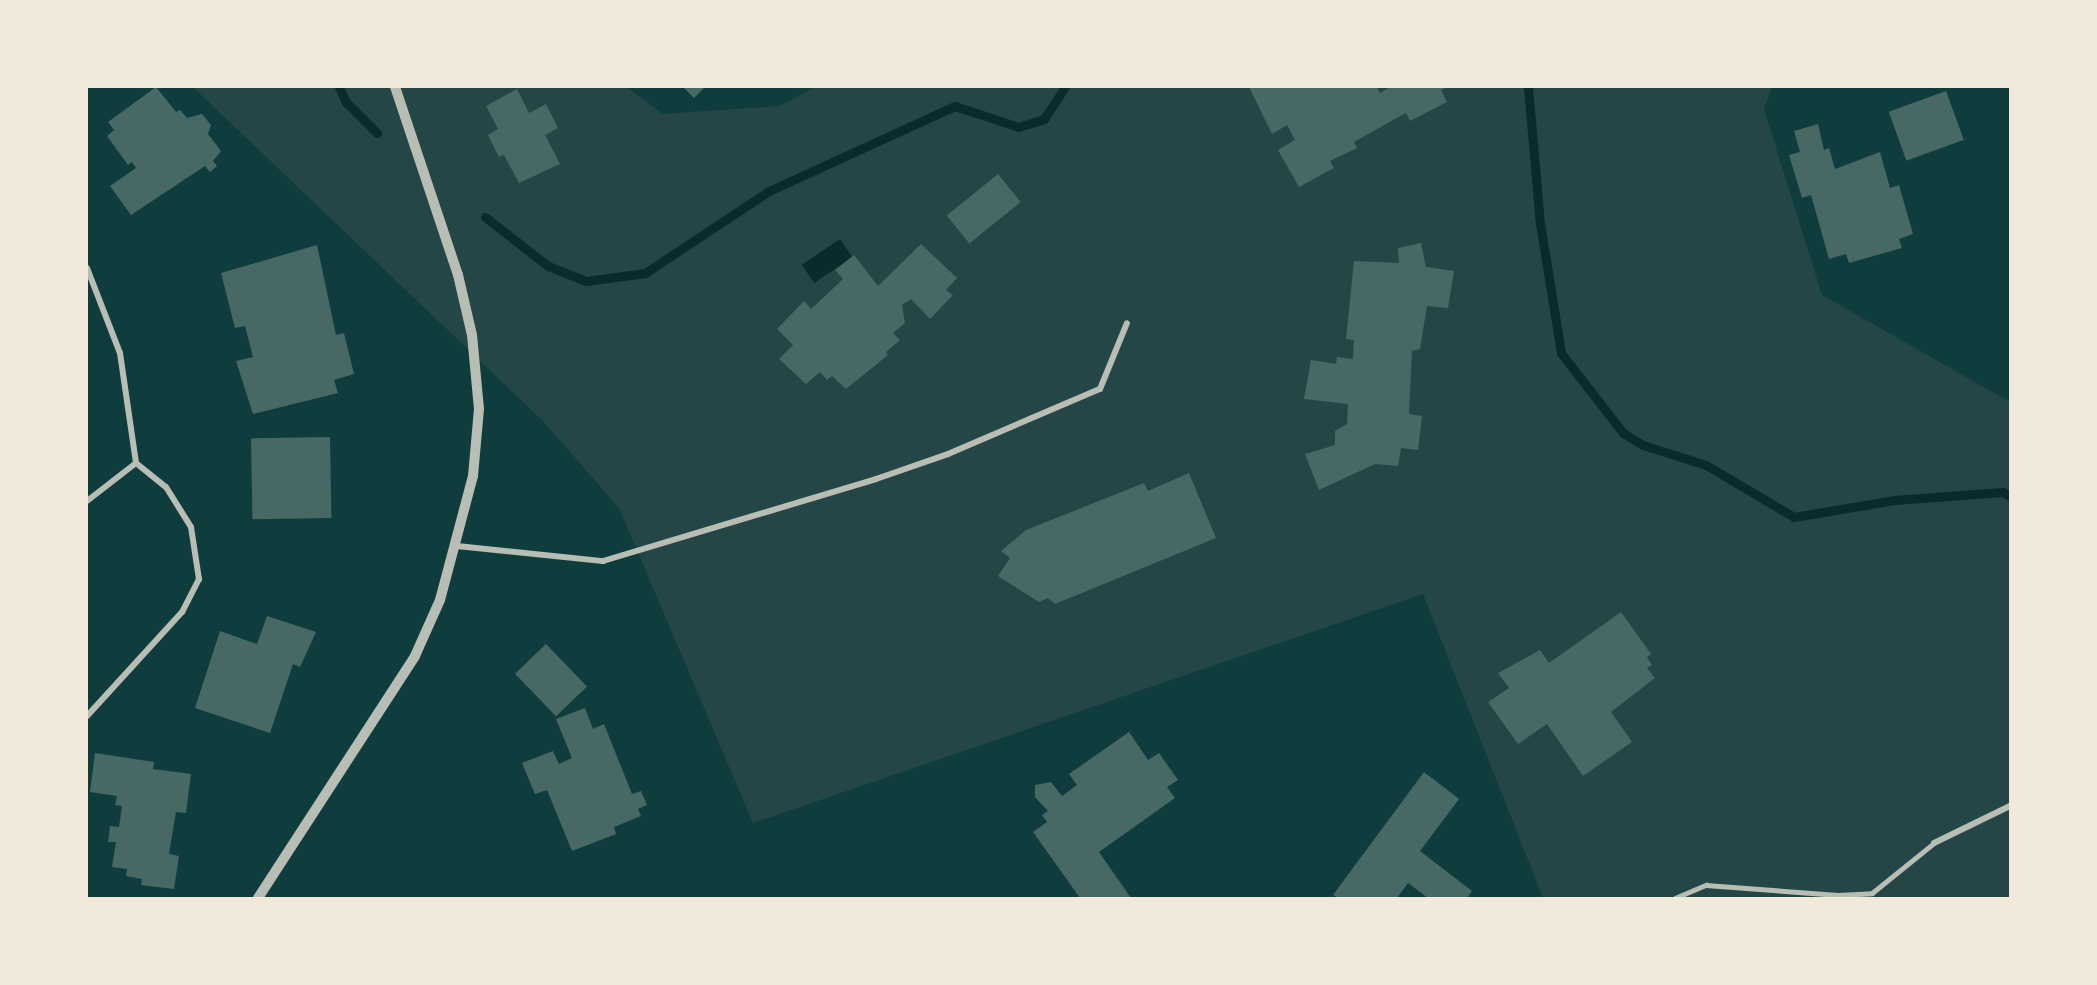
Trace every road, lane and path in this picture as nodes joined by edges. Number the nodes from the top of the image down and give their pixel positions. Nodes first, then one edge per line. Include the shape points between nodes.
1 (395, 87) edge
2 (87, 268) edge
3 (1126, 323) dead end
4 (136, 463) junction
5 (87, 501) edge
6 (457, 546) junction
7 (87, 716) edge
8 (2010, 806) edge
9 (1934, 843) joint
10 (258, 898) edge
11 (1674, 898) edge

1 - 6 street via 458,275 472,335 479,409 473,476
2 - 4 street via 120,353
3 - 6 street via 1100,390 948,454 876,479 603,561
4 - 5 street
4 - 7 street via 166,487 190,526 199,579 182,612
6 - 10 street via 440,600 415,656
8 - 9 street
9 - 11 lane via 1872,893 1838,895 1706,885

